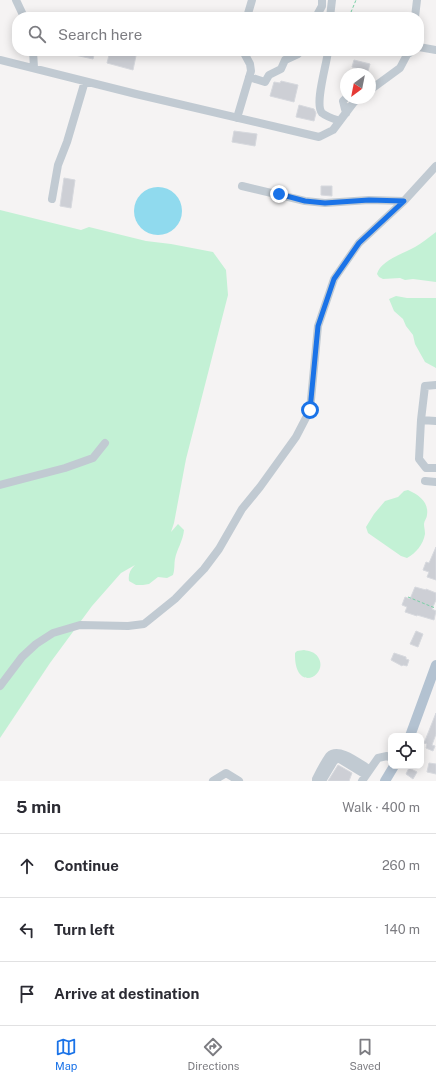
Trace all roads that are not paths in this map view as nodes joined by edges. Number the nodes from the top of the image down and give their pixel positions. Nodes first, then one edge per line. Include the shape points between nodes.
1 (16, 0) edge
2 (252, 0) edge
3 (322, 0) edge
4 (332, 0) edge
5 (416, 0) edge
6 (22, 12) edge
7 (248, 12) edge
8 (319, 12) edge
9 (331, 12) edge
10 (415, 12) edge
11 (424, 49) edge
12 (436, 50) edge
13 (34, 56) edge
14 (246, 56) edge
15 (294, 56) edge
16 (328, 56) edge
17 (407, 56) edge
18 (0, 60) edge
19 (34, 68) junction
20 (400, 68) junction
21 (381, 76) dead end
22 (249, 77) junction
23 (84, 81) junction
24 (376, 86) edge
25 (344, 104) edge
26 (353, 104) edge
27 (346, 113) junction
28 (237, 118) junction
29 (340, 121) junction
30 (436, 166) edge
31 (242, 186) dead end
32 (52, 199) dead end
33 (404, 201) junction
34 (436, 385) edge
35 (421, 420) junction
36 (436, 421) edge
37 (104, 444) dead end
38 (436, 468) edge
39 (425, 481) dead end
40 (436, 482) edge
41 (0, 485) edge
42 (436, 665) edge
43 (0, 686) edge
44 (411, 733) edge
45 (388, 756) edge
46 (392, 769) edge
47 (366, 775) edge
48 (213, 781) edge
49 (239, 781) edge
50 (317, 781) edge
51 (323, 781) edge
52 (386, 781) edge

1 - 6 lane
2 - 7 lane
3 - 8 lane
4 - 9 lane
5 - 10 lane
11 - 12 lane
13 - 19 lane
14 - 22 lane via 250,64
15 - 22 lane via 285,60 281,70 269,75 265,82
16 - 29 lane via 319,107 322,113
17 - 20 lane
18 - 19 lane
19 - 23 lane
20 - 21 lane via 388,70
20 - 24 lane
22 - 28 lane
23 - 28 lane
23 - 32 lane via 58,165
25 - 27 lane
26 - 27 lane
27 - 29 lane
28 - 29 lane via 319,137 332,130
30 - 33 lane
31 - 33 lane via 305,201 325,203
33 - 43 lane via 359,243 334,279 318,326 310,410 296,437 242,509 204,570 175,599 144,624 80,625 53,634 36,644 22,657
34 - 35 lane via 425,386
35 - 36 lane
35 - 38 lane via 419,460 426,468
37 - 41 lane via 93,458
39 - 40 lane
42 - 44 main road
45 - 47 lane via 378,758
46 - 52 main road
47 - 50 lane via 344,754 338,753 333,754 325,763 316,778
47 - 51 lane via 338,758
48 - 49 lane via 226,773

